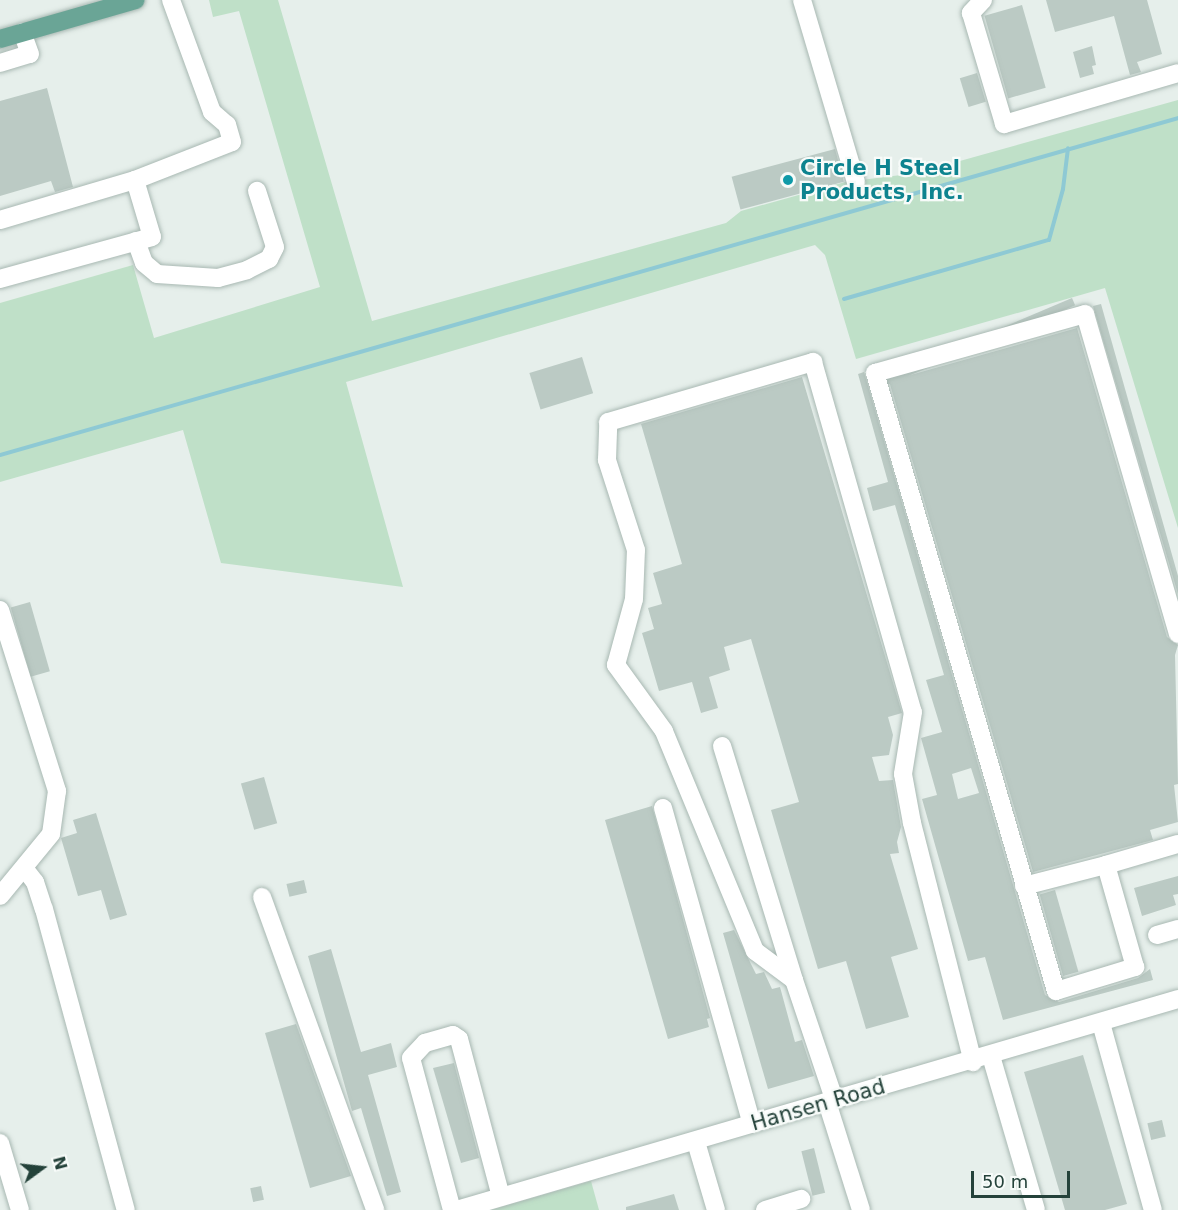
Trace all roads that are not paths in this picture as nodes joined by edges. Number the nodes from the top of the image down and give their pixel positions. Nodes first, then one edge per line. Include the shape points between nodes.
1 (136, 0) edge
2 (171, 0) edge
3 (802, 0) edge
4 (982, 0) edge
5 (22, 32) junction
6 (0, 39) edge
7 (0, 63) edge
8 (1178, 73) edge
9 (135, 180) junction
10 (856, 182) dead end
11 (257, 192) dead end
12 (0, 220) edge
13 (136, 241) junction
14 (0, 279) edge
15 (0, 610) edge
16 (1178, 634) edge
17 (722, 746) dead end
18 (663, 808) dead end
19 (1178, 844) edge
20 (1106, 865) junction
21 (24, 868) junction
22 (1024, 886) junction
23 (0, 896) edge
24 (262, 897) dead end
25 (1178, 929) edge
26 (1157, 935) dead end
27 (794, 980) junction
28 (1178, 999) edge
29 (1101, 1023) junction
30 (992, 1056) junction
31 (973, 1062) junction
32 (830, 1100) junction
33 (752, 1124) junction
34 (696, 1142) junction
35 (0, 1143) edge
36 (501, 1197) junction
37 (801, 1199) dead end
38 (20, 1210) edge
39 (126, 1210) edge
40 (375, 1210) edge
41 (454, 1210) edge
42 (716, 1210) edge
43 (765, 1210) edge
44 (861, 1210) edge
45 (1036, 1210) edge
46 (1153, 1210) edge

1 - 5 main road
2 - 9 street via 212,112 227,125 232,142
3 - 10 street
4 - 8 street via 971,14 1004,124
5 - 6 main road
5 - 7 street via 30,54
9 - 12 street
9 - 13 street via 152,237
11 - 13 street via 275,247 269,259 247,270 218,278 157,274 144,263
13 - 14 street
15 - 21 street via 57,791 51,834
16 - 22 street via 1085,314 875,373
17 - 27 street
18 - 33 street
19 - 20 street
20 - 22 street
20 - 22 street via 1135,967 1056,991
21 - 23 street
21 - 39 street via 35,882 44,909
24 - 40 street
25 - 26 street
27 - 31 street via 755,951 664,731 616,665 634,599 636,550 607,460 608,422 813,363 913,712 903,774
27 - 32 street
28 - 29 street, Hansen Road
29 - 30 street, Hansen Road
29 - 46 street
30 - 31 street, Hansen Road
30 - 45 street
31 - 32 street, Hansen Road
32 - 33 street, Hansen Road
32 - 44 street
33 - 34 street, Hansen Road
34 - 36 street, Hansen Road
34 - 42 street
35 - 38 street
36 - 41 street, Hansen Road
36 - 41 street via 459,1039 453,1035 425,1043 411,1058
37 - 43 street

